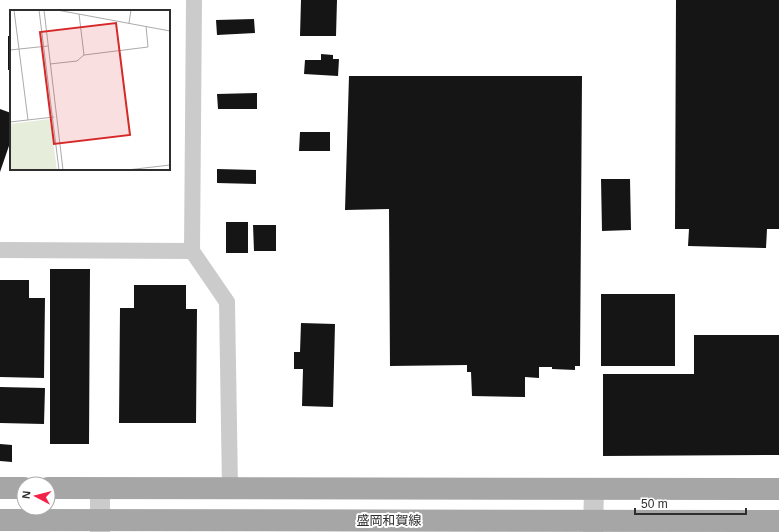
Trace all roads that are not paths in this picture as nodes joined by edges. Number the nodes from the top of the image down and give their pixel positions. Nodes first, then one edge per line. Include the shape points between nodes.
1 (194, 0) edge
2 (0, 250) edge
3 (192, 251) junction
4 (0, 488) edge
5 (16, 488) edge
6 (56, 488) edge
7 (100, 488) junction
8 (230, 488) junction
9 (779, 489) edge
10 (594, 490) junction
11 (0, 520) edge
12 (779, 520) edge
13 (100, 526) edge
14 (593, 526) edge

1 - 3 street
2 - 3 street
3 - 8 street via 227,302
4 - 5 main road
6 - 7 main road
7 - 8 main road
7 - 13 street
8 - 10 main road
9 - 10 main road
10 - 14 street
11 - 13 main road, 盛岡和賀線
12 - 14 main road, 盛岡和賀線
13 - 14 main road, 盛岡和賀線

